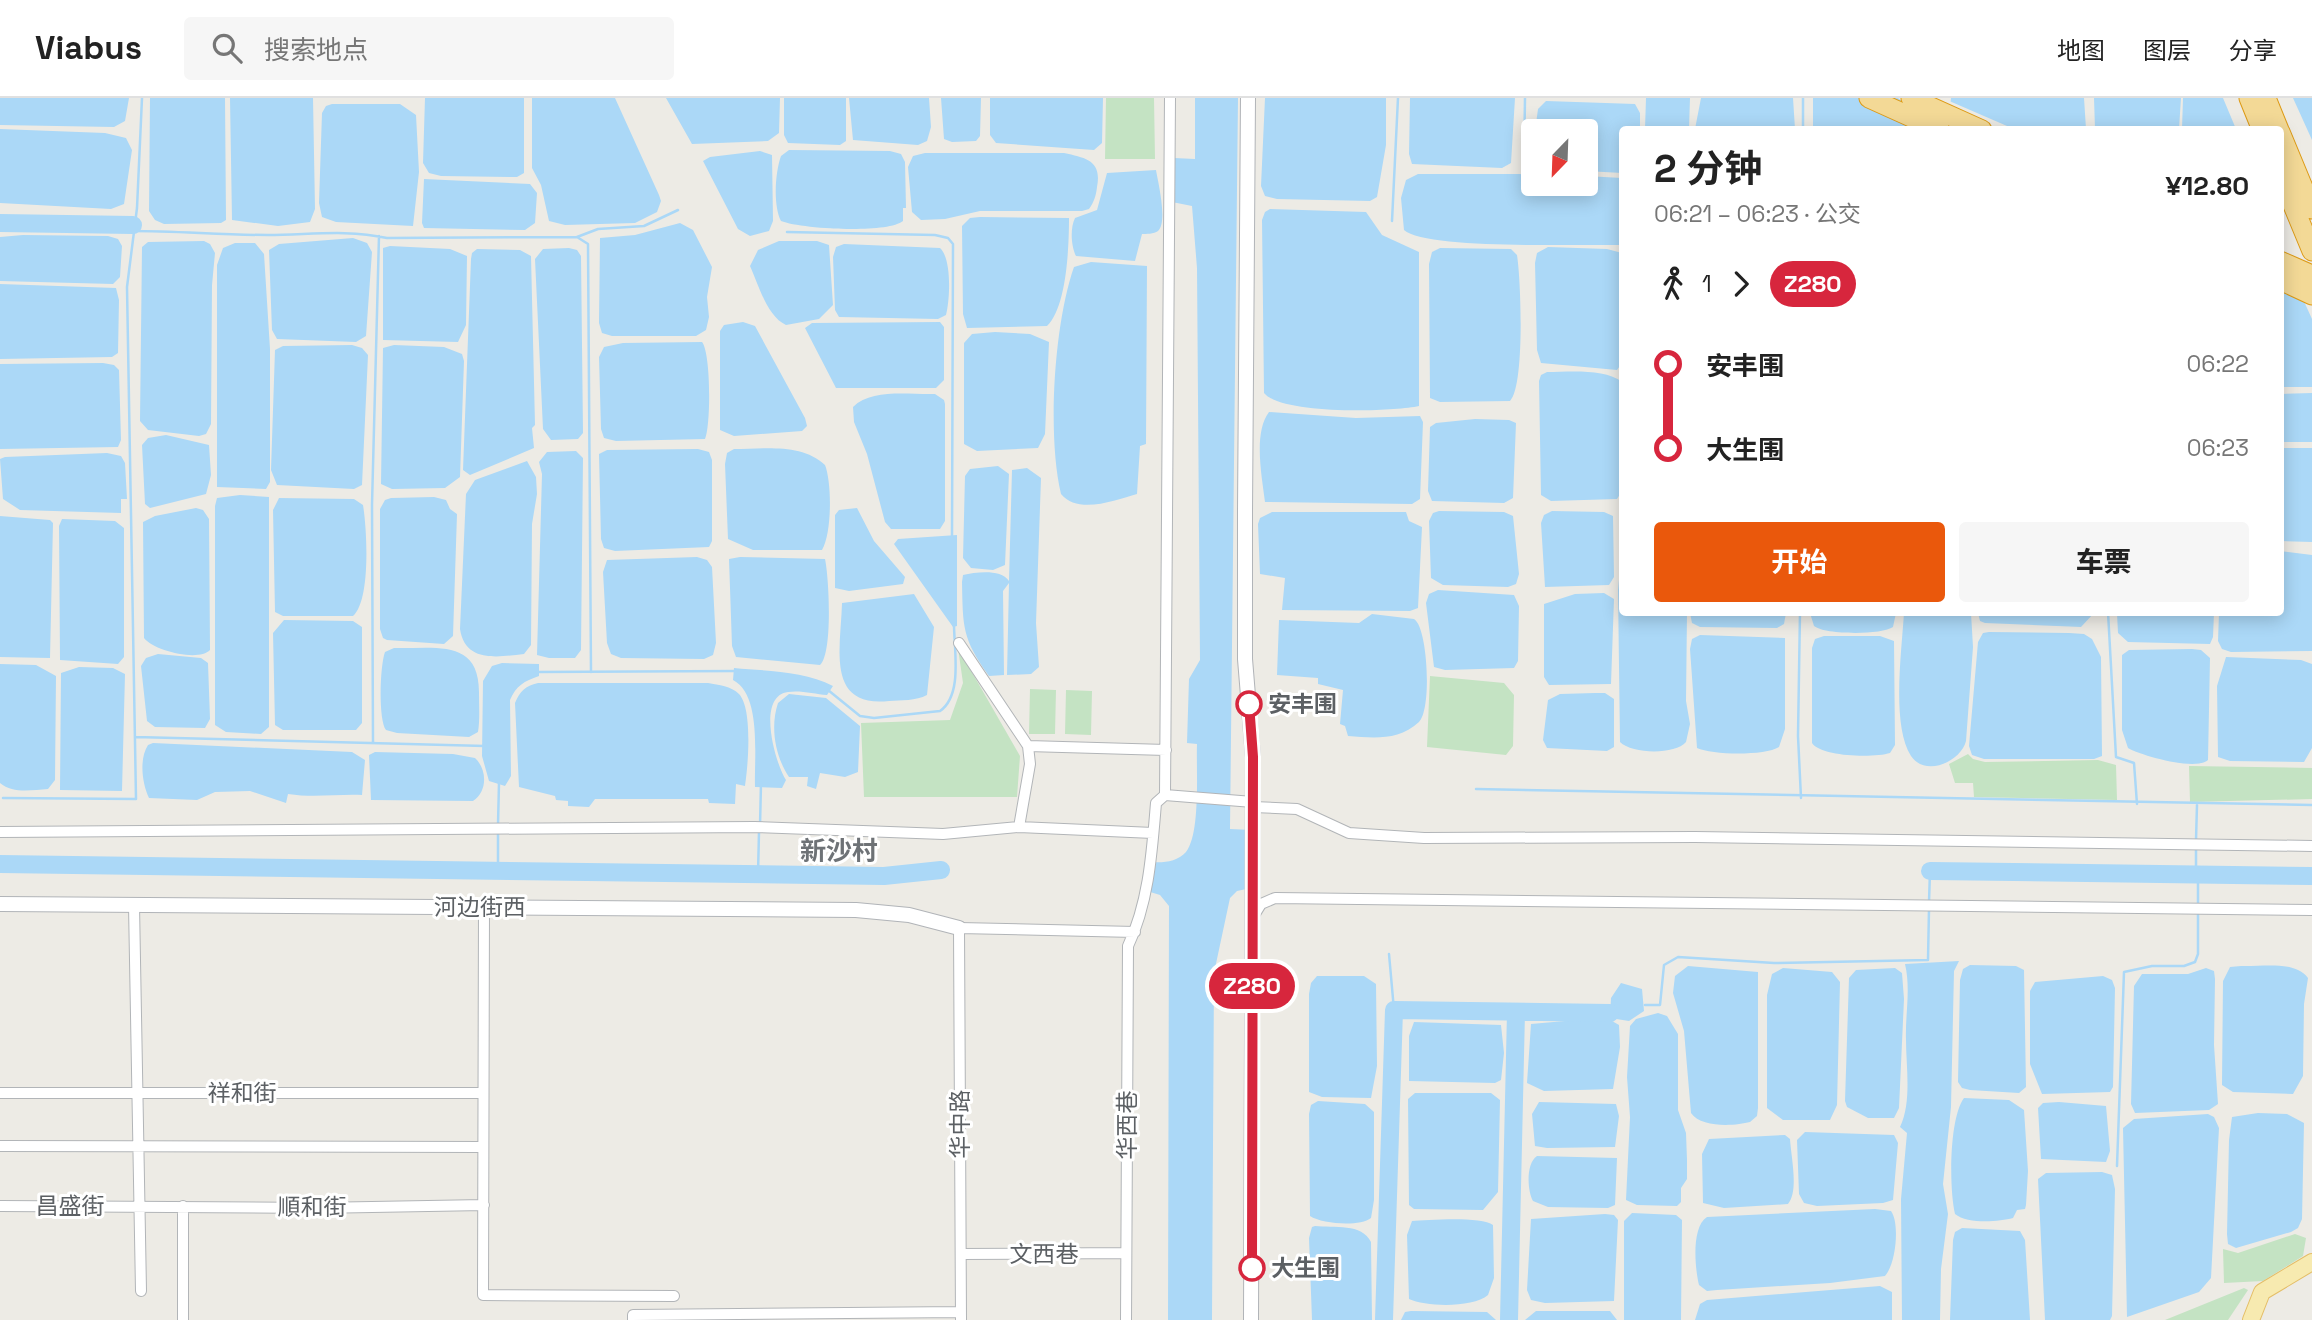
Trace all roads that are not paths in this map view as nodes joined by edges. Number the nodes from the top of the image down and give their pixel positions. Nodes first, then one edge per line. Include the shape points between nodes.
1 (1170, 98) edge
2 (1248, 98) edge
3 (1869, 98) edge
4 (1911, 98) edge
5 (2249, 98) edge
6 (2266, 98) edge
7 (1931, 126) edge
8 (1973, 126) edge
9 (2260, 126) edge
10 (2278, 126) edge
11 (2284, 141) edge
12 (2284, 184) edge
13 (2312, 209) edge
14 (2312, 251) edge
15 (2284, 263) edge
16 (2312, 275) edge
17 (2284, 282) edge
18 (2312, 295) edge
19 (959, 643) dead end
20 (1028, 746) junction
21 (1166, 750) junction
22 (1165, 795) junction
23 (1252, 805) junction
24 (1019, 827) junction
25 (0, 832) edge
26 (1153, 833) junction
27 (2312, 846) edge
28 (0, 904) edge
29 (134, 905) junction
30 (484, 907) junction
31 (2312, 910) edge
32 (1252, 918) junction
33 (959, 928) junction
34 (1135, 932) junction
35 (0, 1093) edge
36 (138, 1093) junction
37 (483, 1093) junction
38 (139, 1144) junction
39 (0, 1146) edge
40 (483, 1147) junction
41 (484, 1205) junction
42 (0, 1206) edge
43 (140, 1206) junction
44 (183, 1206) junction
45 (1126, 1253) junction
46 (961, 1254) junction
47 (2312, 1262) edge
48 (141, 1291) dead end
49 (674, 1296) dead end
50 (815, 1301) dead end
51 (961, 1316) edge
52 (633, 1317) edge
53 (183, 1320) edge
54 (815, 1320) edge
55 (1126, 1320) edge
56 (1251, 1320) edge
57 (2250, 1320) edge

1 - 21 street, 华西巷
2 - 23 street via 1245,646
3 - 7 highway
4 - 8 highway
5 - 9 highway
6 - 10 highway
11 - 13 highway
12 - 14 highway
15 - 16 highway
17 - 18 highway
19 - 20 street
20 - 21 street
20 - 24 street via 1030,764
21 - 22 street, 华西巷
22 - 23 street
22 - 26 street, 华西巷 via 1156,803
23 - 27 street via 1297,809 1349,833 1424,838
23 - 32 street
24 - 25 street via 943,834 760,827
24 - 26 street
26 - 34 street, 华西巷
28 - 29 street, 河边街西
29 - 30 street, 河边街西
29 - 36 street
30 - 33 street, 河边街西 via 856,910 909,915
30 - 37 street
31 - 32 street via 1275,898 1261,904
32 - 56 street
33 - 34 street
33 - 46 street, 华中路
34 - 45 street, 华西巷 via 1128,946
35 - 36 street, 祥和街
36 - 37 street, 祥和街
36 - 38 street
37 - 40 street
38 - 39 street
38 - 40 street
38 - 43 street
40 - 41 street
41 - 44 street, 順和街
41 - 49 street via 483,1295
42 - 43 street, 昌盛街
43 - 44 street, 順和街
43 - 48 street
44 - 53 street
45 - 46 street, 文西巷
45 - 55 street, 华西巷
46 - 51 street, 华中路
47 - 57 main road via 2262,1292
50 - 54 street
51 - 52 street

